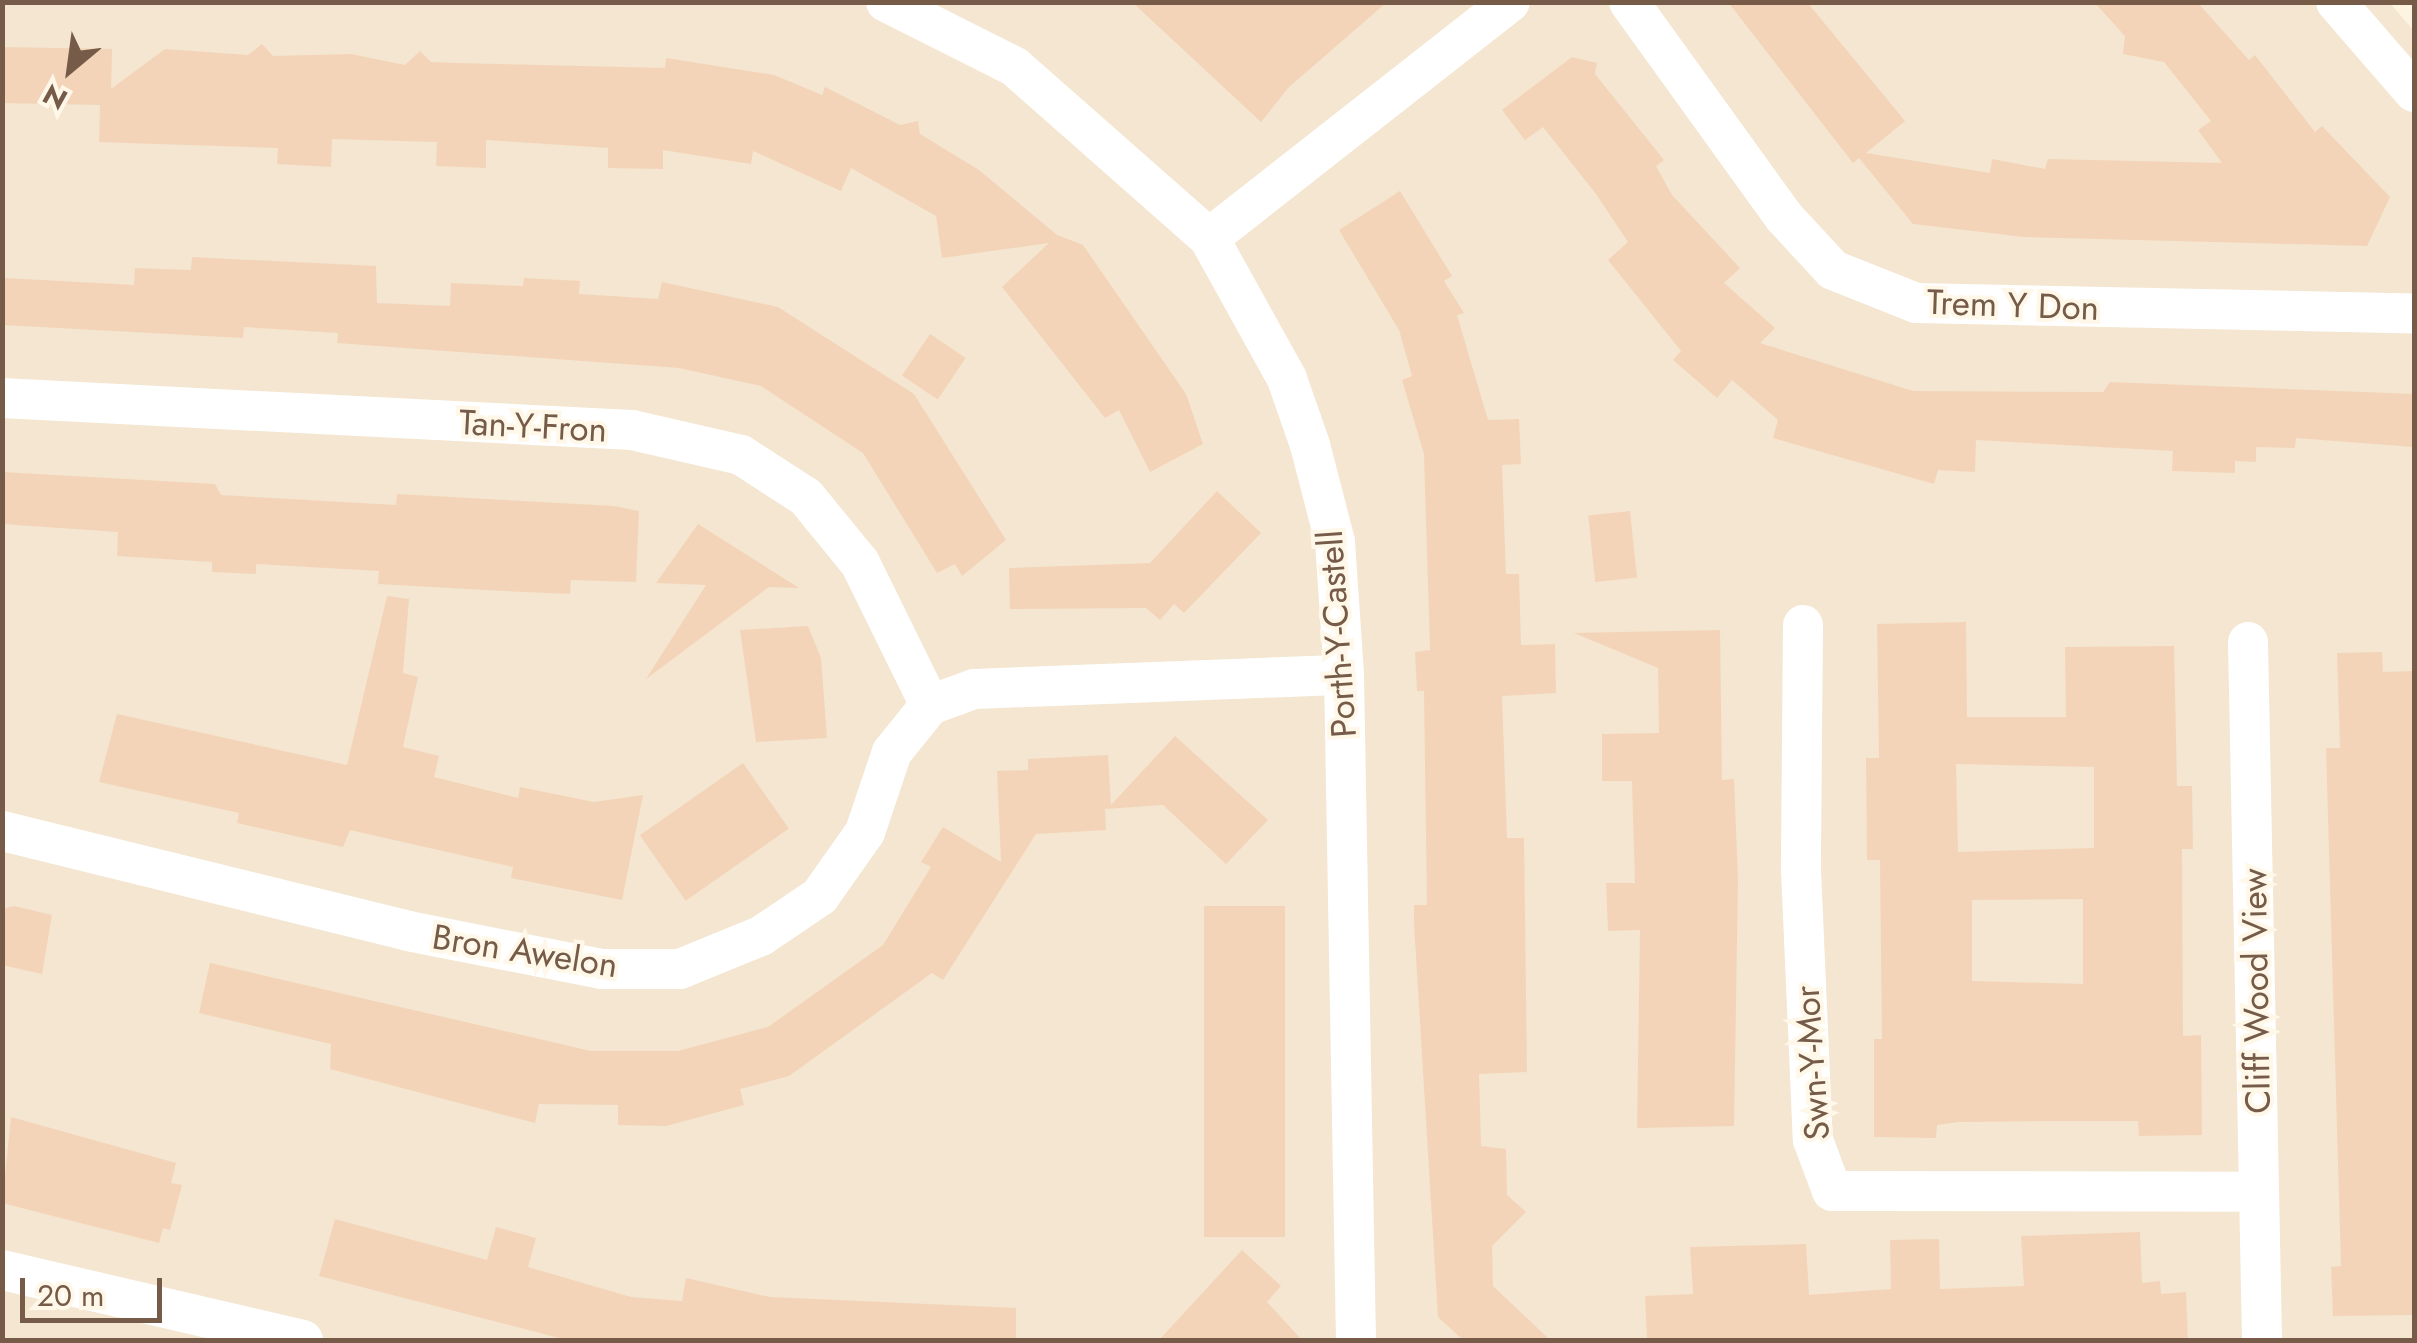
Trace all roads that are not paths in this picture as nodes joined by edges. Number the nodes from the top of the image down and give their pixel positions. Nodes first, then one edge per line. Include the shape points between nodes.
1 (886, 2) edge
2 (1510, 2) edge
3 (1629, 2) edge
4 (2336, 2) edge
5 (2414, 92) edge
6 (1209, 238) junction
7 (2414, 313) edge
8 (2, 398) edge
9 (1804, 625) dead end
10 (2248, 642) dead end
11 (1344, 674) junction
12 (930, 705) junction
13 (2, 832) edge
14 (2259, 1192) junction
15 (2, 1270) edge
16 (304, 1340) edge
17 (1356, 1340) edge
18 (2262, 1340) edge

1 - 6 street, Porth-Y-Castell via 1015,67
2 - 6 street
3 - 7 street, Trem Y Don via 1784,217 1833,270 1916,302
4 - 5 street
6 - 11 street, Porth-Y-Castell via 1287,379 1310,445 1335,542
8 - 12 street, Tan-Y-Fron via 632,430 741,455 806,497 860,563
9 - 14 street, Swn-Y-Mor via 1801,870 1812,1121 1832,1191
10 - 14 street, Cliff Wood View
11 - 12 street via 974,689
11 - 17 street, Porth-Y-Castell
12 - 13 street, Bron Awelon via 892,752 865,832 820,896 761,936 680,969 602,969 427,935
14 - 18 street, Cliff Wood View
15 - 16 street

